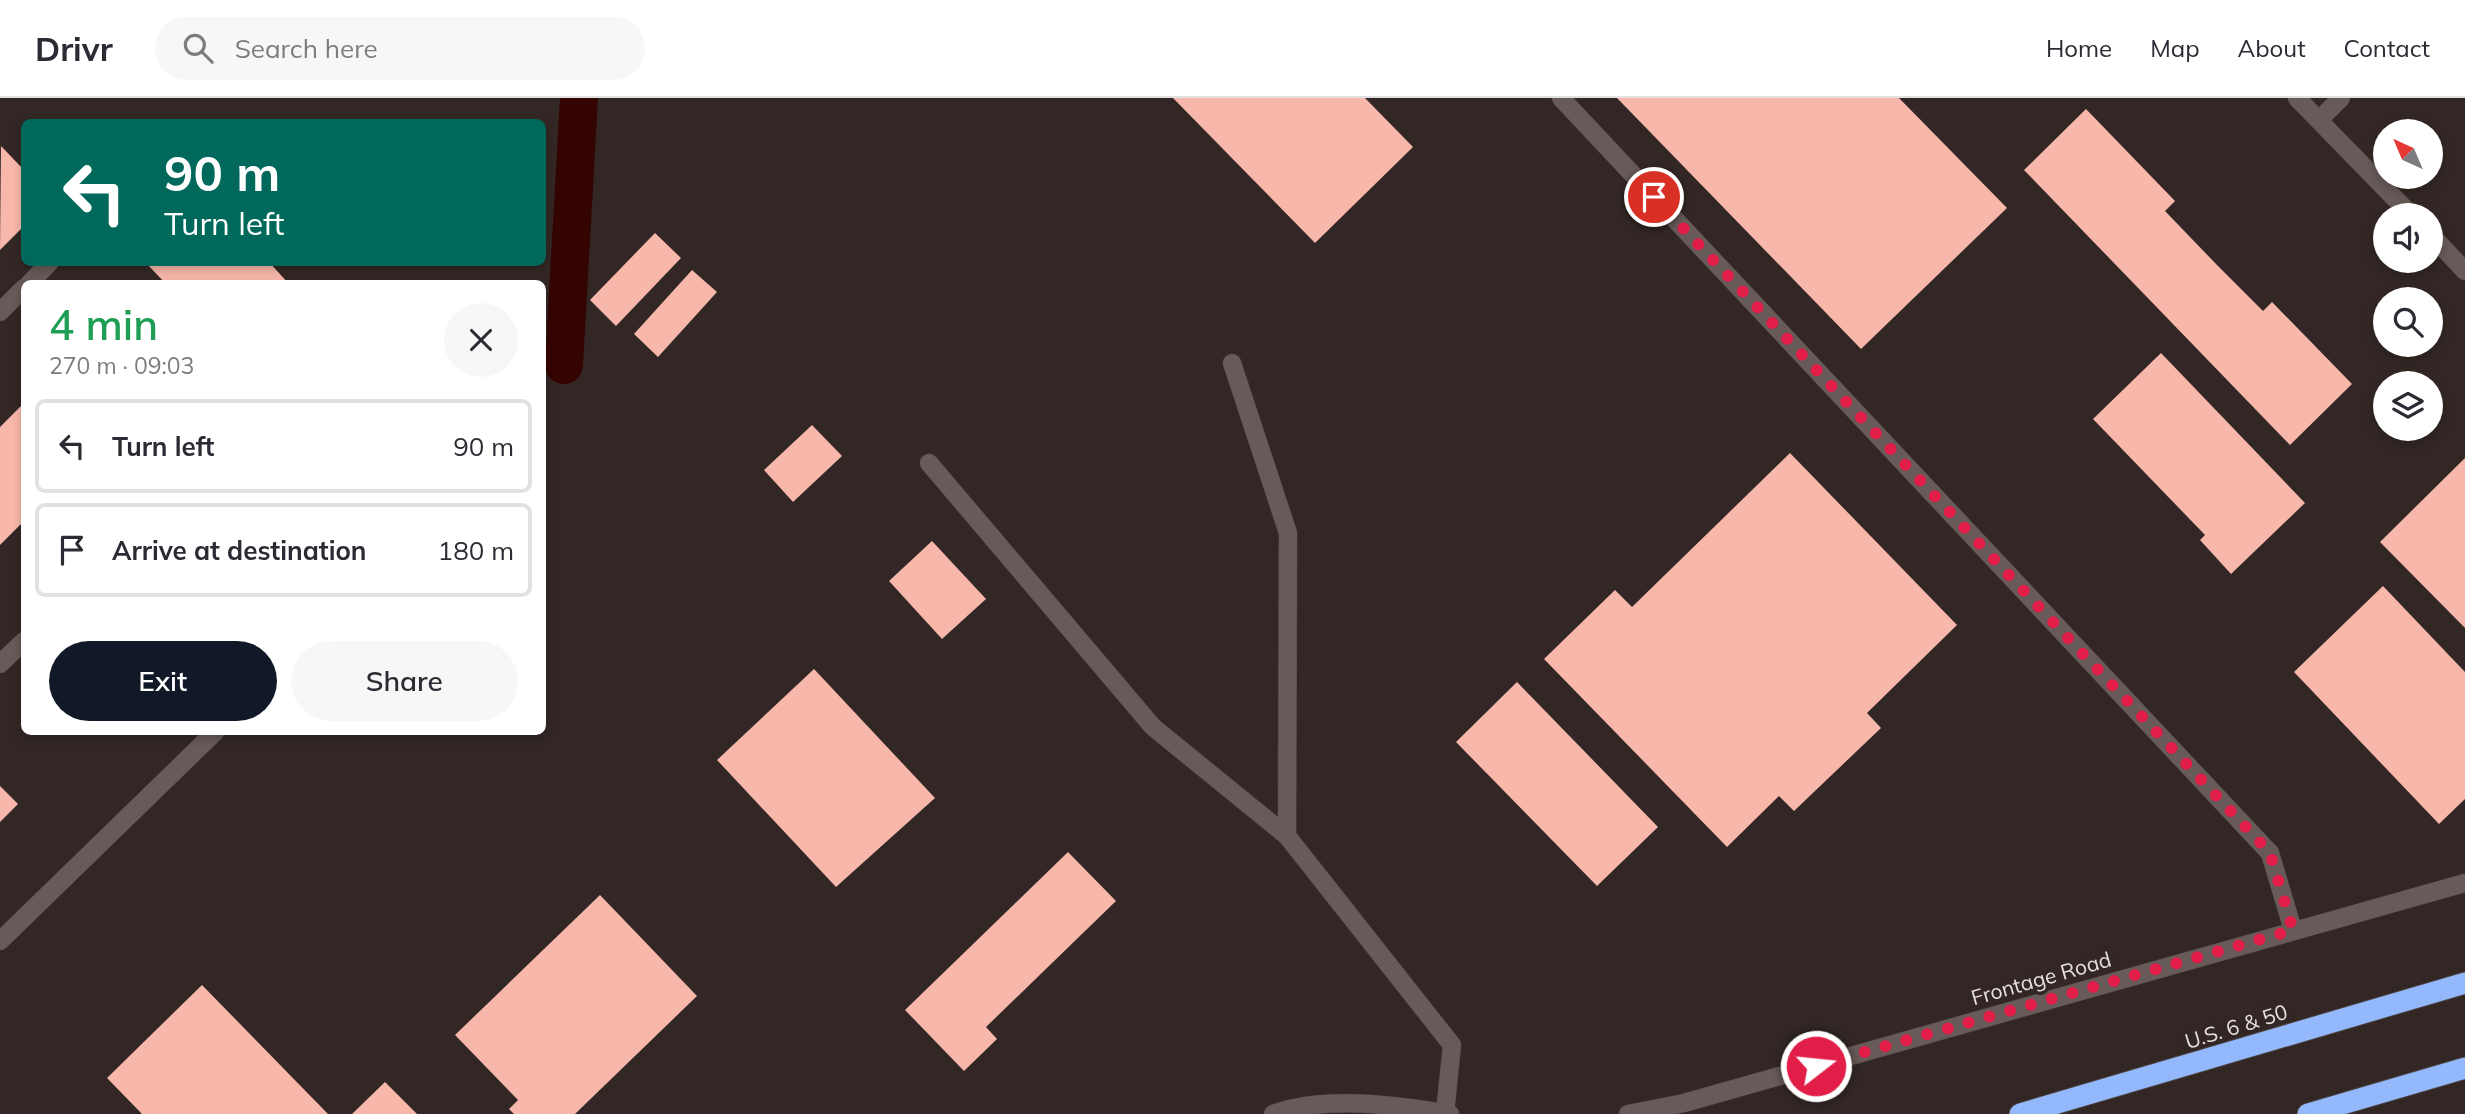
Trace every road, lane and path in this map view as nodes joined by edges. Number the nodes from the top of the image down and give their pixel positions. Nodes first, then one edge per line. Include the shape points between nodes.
1 (1561, 98) edge
2 (2297, 98) edge
3 (2341, 98) edge
4 (2319, 120) junction
5 (2399, 203) edge
6 (2443, 248) edge
7 (46, 266) edge
8 (2465, 271) edge
9 (33, 280) edge
10 (21, 291) edge
11 (0, 312) edge
12 (1232, 363) dead end
13 (929, 463) dead end
14 (21, 644) edge
15 (0, 664) edge
16 (212, 735) edge
17 (1287, 836) junction
18 (2465, 883) edge
19 (2293, 930) junction
20 (0, 941) edge
21 (2465, 983) edge
22 (2465, 1068) edge
23 (2102, 1091) junction
24 (1291, 1111) edge
25 (1273, 1114) edge
26 (1448, 1114) edge
27 (1628, 1114) edge
28 (2020, 1114) edge
29 (2057, 1114) edge
30 (2308, 1114) edge

1 - 19 street via 2270,853
2 - 4 street
3 - 4 street
4 - 5 street
6 - 8 street
7 - 9 street
10 - 11 street
12 - 17 street via 1288,533
13 - 17 street via 1153,726
14 - 15 street
16 - 20 street
17 - 26 street via 1452,1045
18 - 19 street, Frontage Road
19 - 27 street, Frontage Road via 1684,1103
21 - 23 highway, U.S. 6 & 50
22 - 30 highway
23 - 28 highway, U.S. 6 & 50
23 - 29 highway
24 - 25 street
24 - 26 street via 1375,1102

